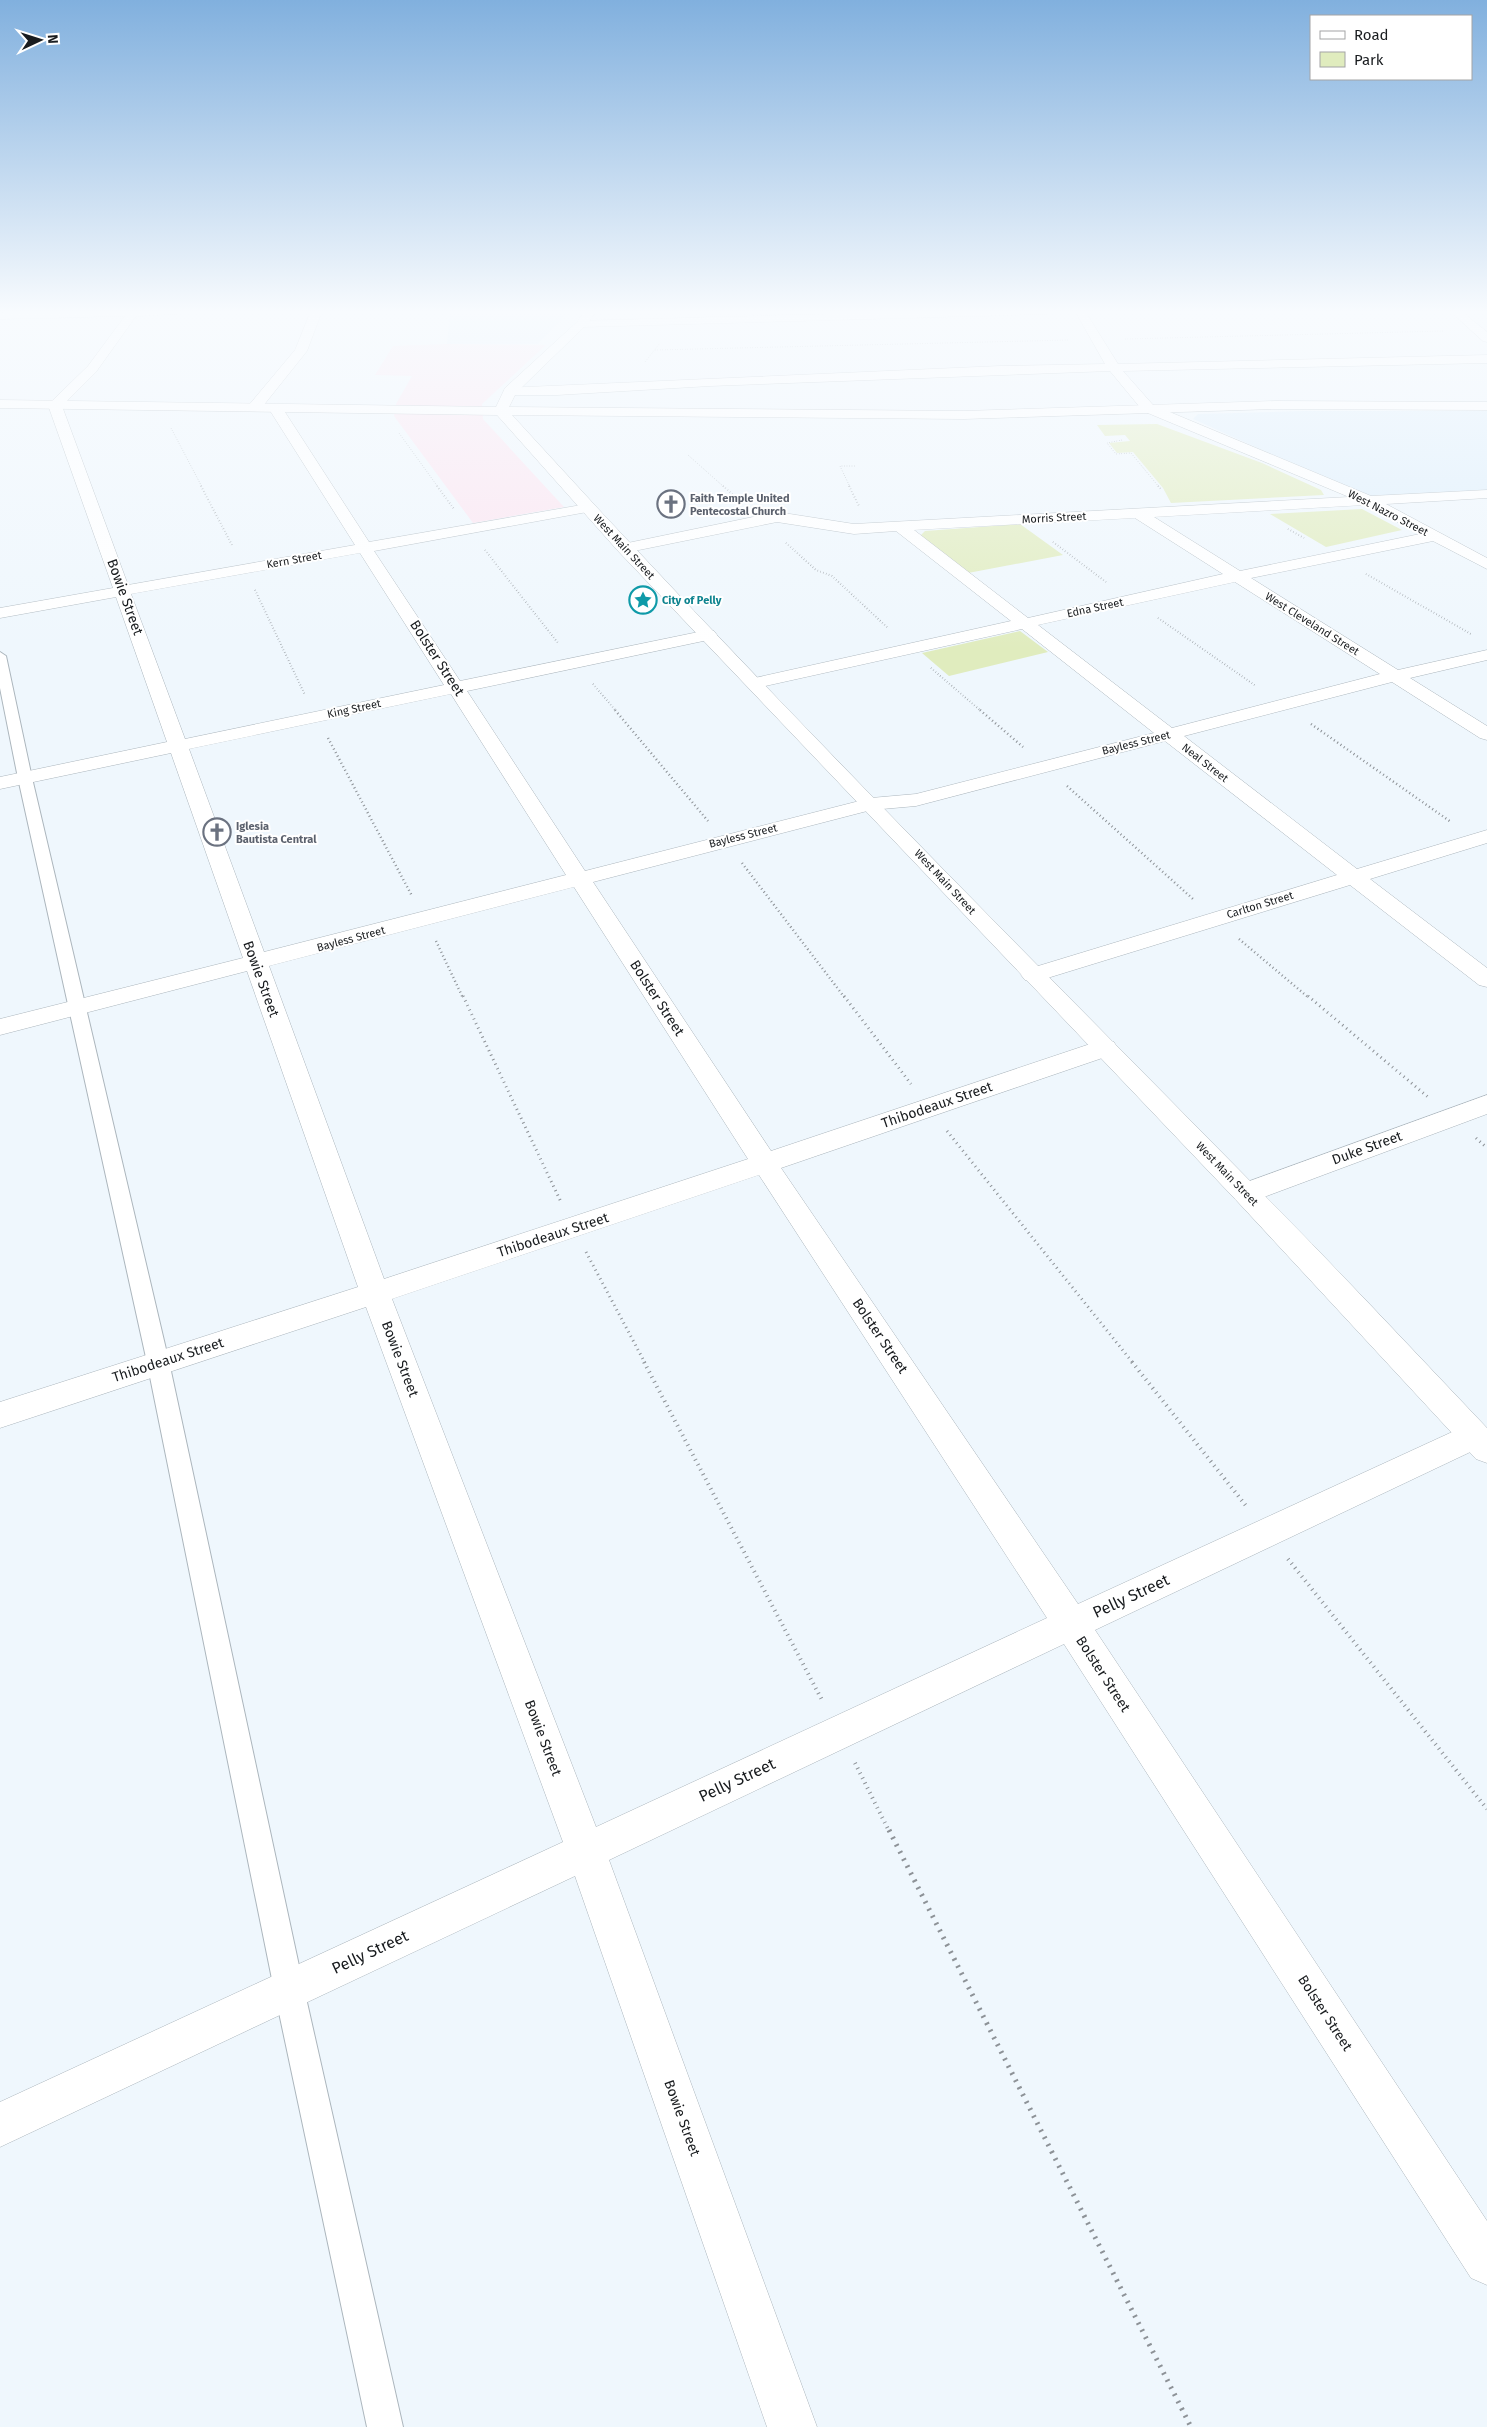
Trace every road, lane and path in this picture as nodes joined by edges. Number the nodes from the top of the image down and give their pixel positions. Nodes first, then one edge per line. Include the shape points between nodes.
1 (62, 424) edge
2 (169, 424) edge
3 (277, 424) edge
4 (513, 424) edge
5 (1187, 424) edge
6 (1122, 440) dead end
7 (688, 455) dead end
8 (856, 466) dead end
9 (1162, 492) dead end
10 (1486, 494) edge
11 (1368, 500) junction
12 (859, 506) dead end
13 (587, 508) junction
14 (1137, 513) junction
15 (761, 520) junction
16 (1022, 520) junction
17 (900, 527) junction
18 (1435, 536) junction
19 (364, 547) junction
20 (624, 548) junction
21 (1487, 564) edge
22 (244, 568) junction
23 (1234, 577) junction
24 (122, 591) junction
25 (1131, 600) junction
26 (0, 612) edge
27 (1023, 624) junction
28 (708, 635) junction
29 (910, 649) junction
30 (1487, 655) edge
31 (0, 656) edge
32 (1395, 676) junction
33 (756, 683) junction
34 (457, 688) junction
35 (1285, 706) junction
36 (316, 717) junction
37 (1487, 734) edge
38 (1169, 735) junction
39 (178, 746) junction
40 (1045, 766) junction
41 (25, 778) junction
42 (0, 783) edge
43 (871, 804) junction
44 (1482, 838) edge
45 (580, 878) junction
46 (1351, 878) junction
47 (425, 919) junction
48 (1215, 919) junction
49 (255, 964) junction
50 (1033, 975) junction
51 (1487, 980) edge
52 (77, 1007) junction
53 (0, 1028) edge
54 (1105, 1048) junction
55 (1487, 1104) edge
56 (1452, 1117) junction
57 (1487, 1148) edge
58 (765, 1164) junction
59 (1246, 1193) junction
60 (574, 1228) junction
61 (375, 1293) junction
62 (158, 1362) junction
63 (0, 1415) edge
64 (1480, 1443) edge
65 (1071, 1624) junction
66 (840, 1732) junction
67 (586, 1851) junction
68 (289, 1989) junction
69 (0, 2125) edge
70 (1487, 2262) edge
71 (385, 2427) edge
72 (792, 2427) edge
73 (1191, 2427) edge

1 - 24 street, Bowie Street
2 - 22 path
3 - 19 street, Bolster Street
4 - 13 street, West Main Street
5 - 11 street, West Nazro Street
6 - 9 path via 1107,443 1116,454 1131,453
7 - 15 path
8 - 12 path via 840,466
10 - 11 street, Morris Street
11 - 14 street, Morris Street
11 - 18 street, West Nazro Street
13 - 19 street, Kern Street
13 - 20 street, West Main Street
14 - 16 street, Morris Street
14 - 23 street, West Cleveland Street
15 - 17 street, Morris Street via 776,517 854,529
15 - 20 street, Morris Street
15 - 29 path via 816,570 832,576
16 - 17 street, Morris Street
16 - 25 path
17 - 27 street, Neal Street
18 - 21 street, West Nazro Street
18 - 23 street, Edna Street
19 - 22 street, Kern Street
19 - 34 street, Bolster Street
20 - 28 street, West Main Street
22 - 24 street, Kern Street
22 - 36 path
23 - 25 street, Edna Street
23 - 32 street, West Cleveland Street
24 - 26 street, Kern Street
24 - 39 street, Bowie Street
25 - 27 street, Edna Street
25 - 35 path
27 - 29 street, Edna Street
27 - 38 street, Neal Street
28 - 33 street, West Main Street
28 - 34 street, King Street
29 - 33 street, Edna Street
29 - 40 path
30 - 32 street, Bayless Street
31 - 41 lane
32 - 35 street, Bayless Street
32 - 37 street, West Cleveland Street
33 - 43 street, West Main Street
34 - 36 street, King Street
34 - 45 street, Bolster Street
35 - 38 street, Bayless Street
35 - 44 path
36 - 39 street, King Street
36 - 47 path
38 - 40 street, Bayless Street
38 - 46 street, Neal Street
39 - 41 street, King Street
39 - 49 street, Bowie Street
40 - 43 street, Bayless Street via 916,800
40 - 48 path
41 - 42 street, King Street
41 - 52 lane
43 - 45 street, Bayless Street
43 - 50 street, West Main Street
44 - 46 street, Carlton Street
45 - 47 street, Bayless Street
45 - 58 street, Bolster Street
46 - 48 street, Carlton Street
46 - 51 street, Neal Street
47 - 49 street, Bayless Street
47 - 60 path
48 - 50 street, Carlton Street
48 - 56 path
49 - 52 street, Bayless Street
49 - 61 street, Bowie Street
50 - 54 street, West Main Street
52 - 53 street, Bayless Street
52 - 62 lane
54 - 58 street, Thibodeaux Street
54 - 59 street, West Main Street
55 - 56 street, Duke Street
56 - 57 path
56 - 59 street, Duke Street
58 - 60 street, Thibodeaux Street
58 - 65 street, Bolster Street
59 - 64 street, West Main Street
60 - 61 street, Thibodeaux Street
60 - 66 path
61 - 62 street, Thibodeaux Street
61 - 67 street, Bowie Street
62 - 63 street, Thibodeaux Street
62 - 68 lane
64 - 65 street, Pelly Street
65 - 66 street, Pelly Street
65 - 70 street, Bolster Street
66 - 67 street, Pelly Street
66 - 73 path
67 - 68 street, Pelly Street
67 - 72 street, Bowie Street
68 - 69 street, Pelly Street
68 - 71 lane

